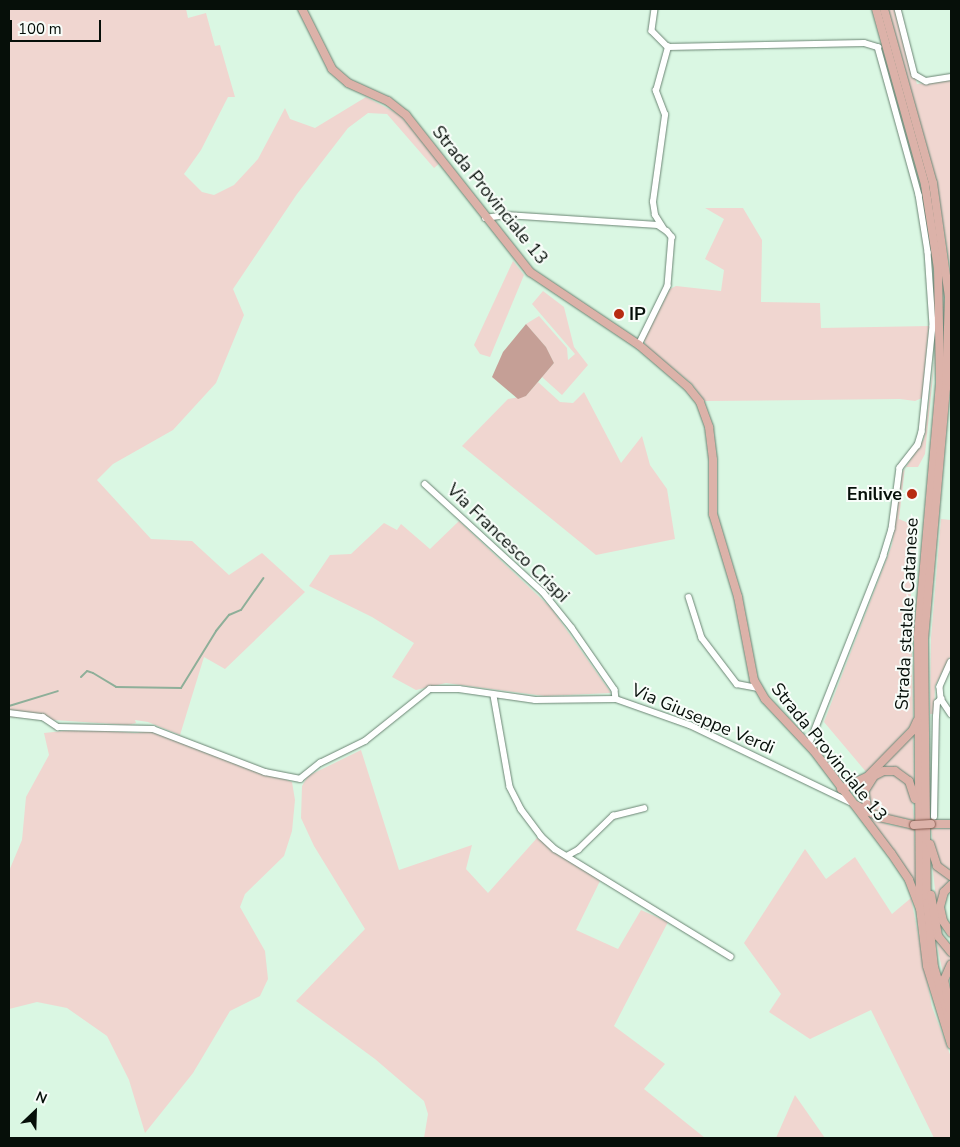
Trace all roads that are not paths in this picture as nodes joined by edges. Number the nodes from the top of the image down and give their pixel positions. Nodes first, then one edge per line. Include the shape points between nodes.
1 (302, 9) edge
2 (655, 9) edge
3 (876, 9) edge
4 (884, 9) edge
5 (898, 9) edge
6 (668, 47) junction
7 (951, 77) edge
8 (485, 218) junction
9 (663, 228) junction
10 (639, 345) junction
11 (426, 484) dead end
12 (689, 597) dead end
13 (951, 662) edge
14 (757, 688) junction
15 (494, 696) junction
16 (616, 699) junction
17 (941, 699) junction
18 (9, 713) edge
19 (951, 714) edge
20 (918, 719) junction
21 (808, 745) junction
22 (868, 776) junction
23 (841, 789) junction
24 (864, 792) junction
25 (831, 795) junction
26 (850, 802) junction
27 (644, 808) dead end
28 (868, 812) junction
29 (925, 823) junction
30 (951, 824) edge
31 (567, 856) junction
32 (928, 873) junction
33 (951, 876) edge
34 (951, 885) edge
35 (920, 908) junction
36 (951, 933) edge
37 (951, 952) edge
38 (731, 957) dead end
39 (951, 964) edge
40 (951, 1014) edge
41 (951, 1024) edge
42 (951, 1044) edge

1 - 8 main road, Strada Provinciale 13 via 332,69 348,83 399,108
2 - 6 street via 652,32
3 - 20 main road, Strada statale Catanese via 924,185 936,243 940,297 940,383 919,606
4 - 29 main road, Strada statale Catanese via 933,184 949,297 946,388 925,605
5 - 7 street via 915,75 926,81
6 - 9 street via 656,91 665,115 653,202 655,215
6 - 21 street via 864,43 878,47 919,196 928,252 934,326 922,432 918,445 900,468 892,529 884,556
8 - 9 street via 506,215
8 - 10 main road, Strada Provinciale 13 via 530,272
9 - 10 street via 672,237 668,286
10 - 14 main road, Strada Provinciale 13 via 688,387 706,413 713,460 713,514 738,597 750,669
11 - 16 street, Via Francesco Crispi via 543,592 615,690
12 - 14 street via 702,638 737,684
13 - 17 street via 941,681
14 - 21 main road, Strada Provinciale 13
15 - 16 street, Via Giuseppe Verdi
15 - 18 street, Via Giuseppe Verdi via 459,689 430,690 364,741 320,763 300,778 265,772 153,729 58,727 43,717
15 - 31 street via 514,797 541,836
16 - 25 street, Via Giuseppe Verdi via 690,725
17 - 19 street
17 - 29 street via 937,703 936,753
20 - 22 main road via 913,730
20 - 29 main road, Strada statale Catanese
21 - 23 main road, Strada Provinciale 13
22 - 23 main road
22 - 24 main road
23 - 25 street
23 - 26 main road, Strada Provinciale 13
24 - 28 main road
24 - 29 main road via 878,773 890,770 900,773 912,786
25 - 26 street, Via Giuseppe Verdi
26 - 28 main road
26 - 35 main road, Strada Provinciale 13 via 904,873
27 - 31 street via 613,816 578,850
28 - 29 main road via 889,821
29 - 30 main road
29 - 32 main road, Strada statale Catanese
29 - 33 main road via 937,866
29 - 35 main road, Strada statale Catanese
31 - 38 street
32 - 37 main road via 938,936
32 - 41 main road, Strada statale Catanese via 933,959
34 - 36 main road via 944,892 940,907 943,921
35 - 42 main road, Strada statale Catanese via 927,966
39 - 40 main road via 944,980

